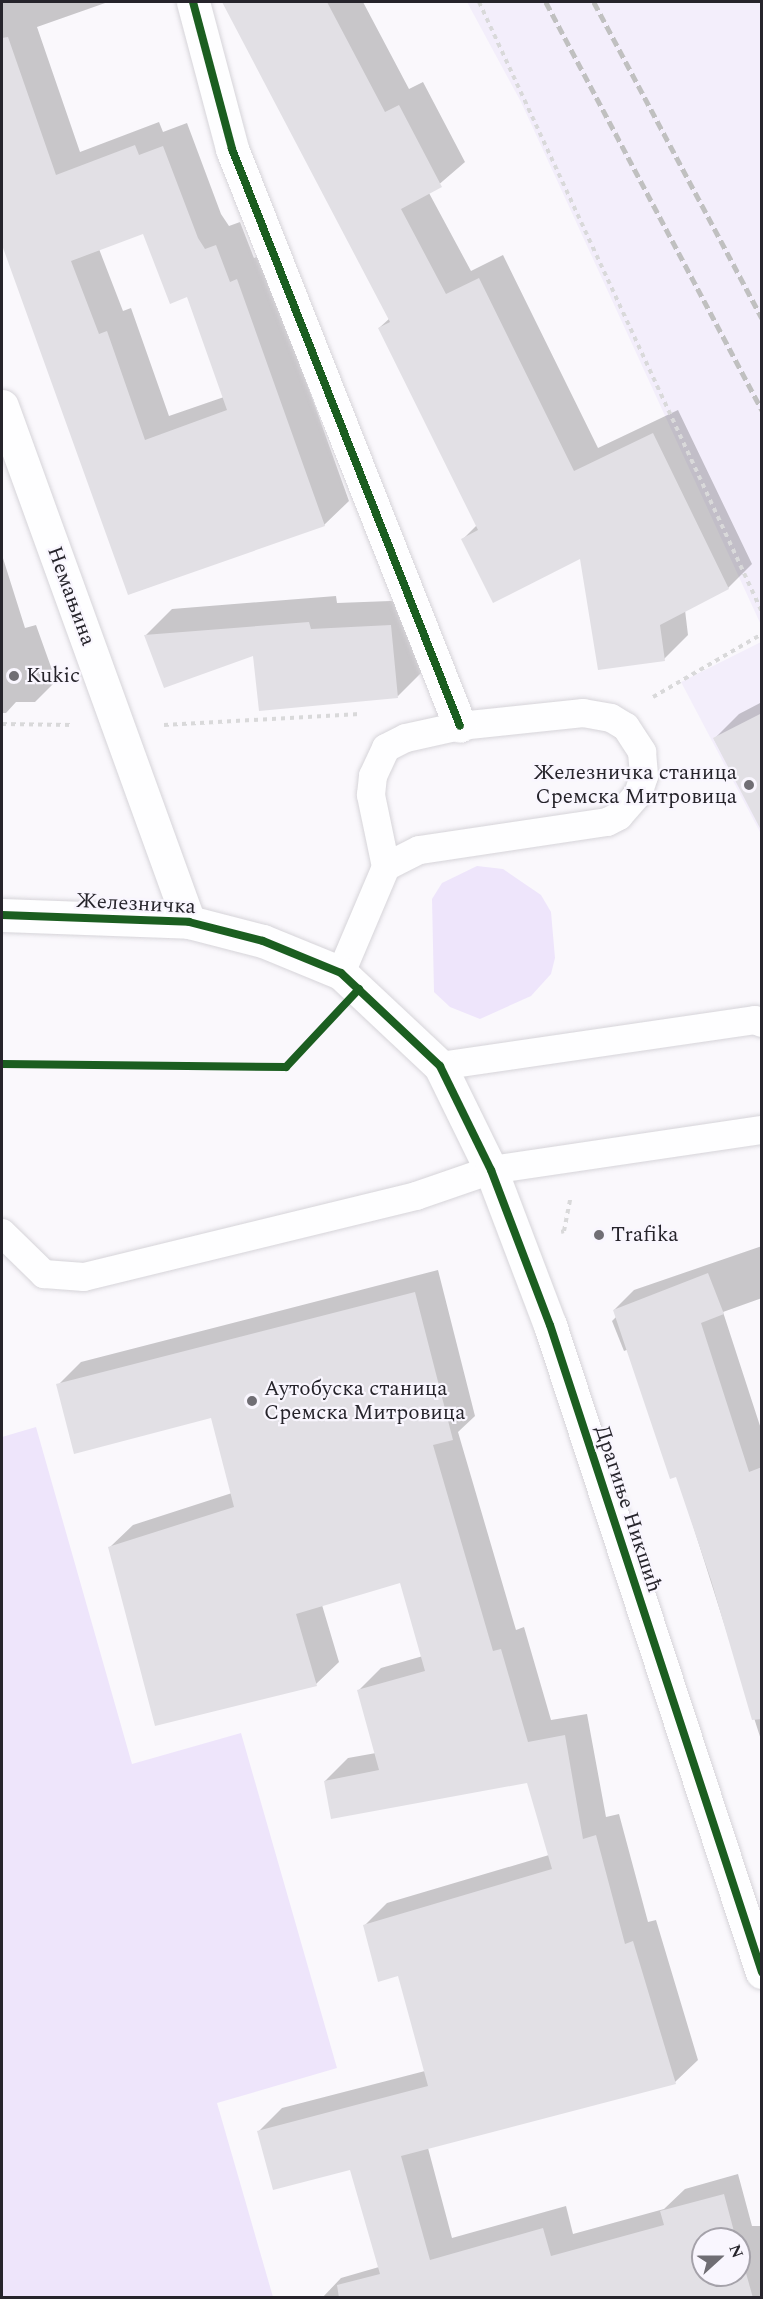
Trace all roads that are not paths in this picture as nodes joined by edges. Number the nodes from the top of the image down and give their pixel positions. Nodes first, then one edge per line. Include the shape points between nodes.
1 (193, 2) edge
2 (2, 406) edge
3 (460, 726) junction
4 (386, 867) junction
5 (2, 915) edge
6 (189, 922) junction
7 (341, 973) junction
8 (762, 1023) edge
9 (440, 1066) junction
10 (762, 1130) edge
11 (491, 1170) junction
12 (2, 1233) edge
13 (762, 1972) edge

1 - 3 street via 232,149
2 - 6 street, Немањина
3 - 4 lane via 406,738 387,748 377,762 372,795
3 - 4 lane via 584,713 611,718 626,727 642,752 642,786 631,805 607,822 419,850
4 - 7 lane
5 - 6 street, Железничка
6 - 7 street, Железничка via 263,941
7 - 9 street, Железничка
8 - 9 lane via 754,1020
9 - 11 street, Драгиње Никшић
10 - 11 lane
11 - 12 lane via 416,1196 84,1277 44,1274
11 - 13 street, Драгиње Никшић via 550,1325

